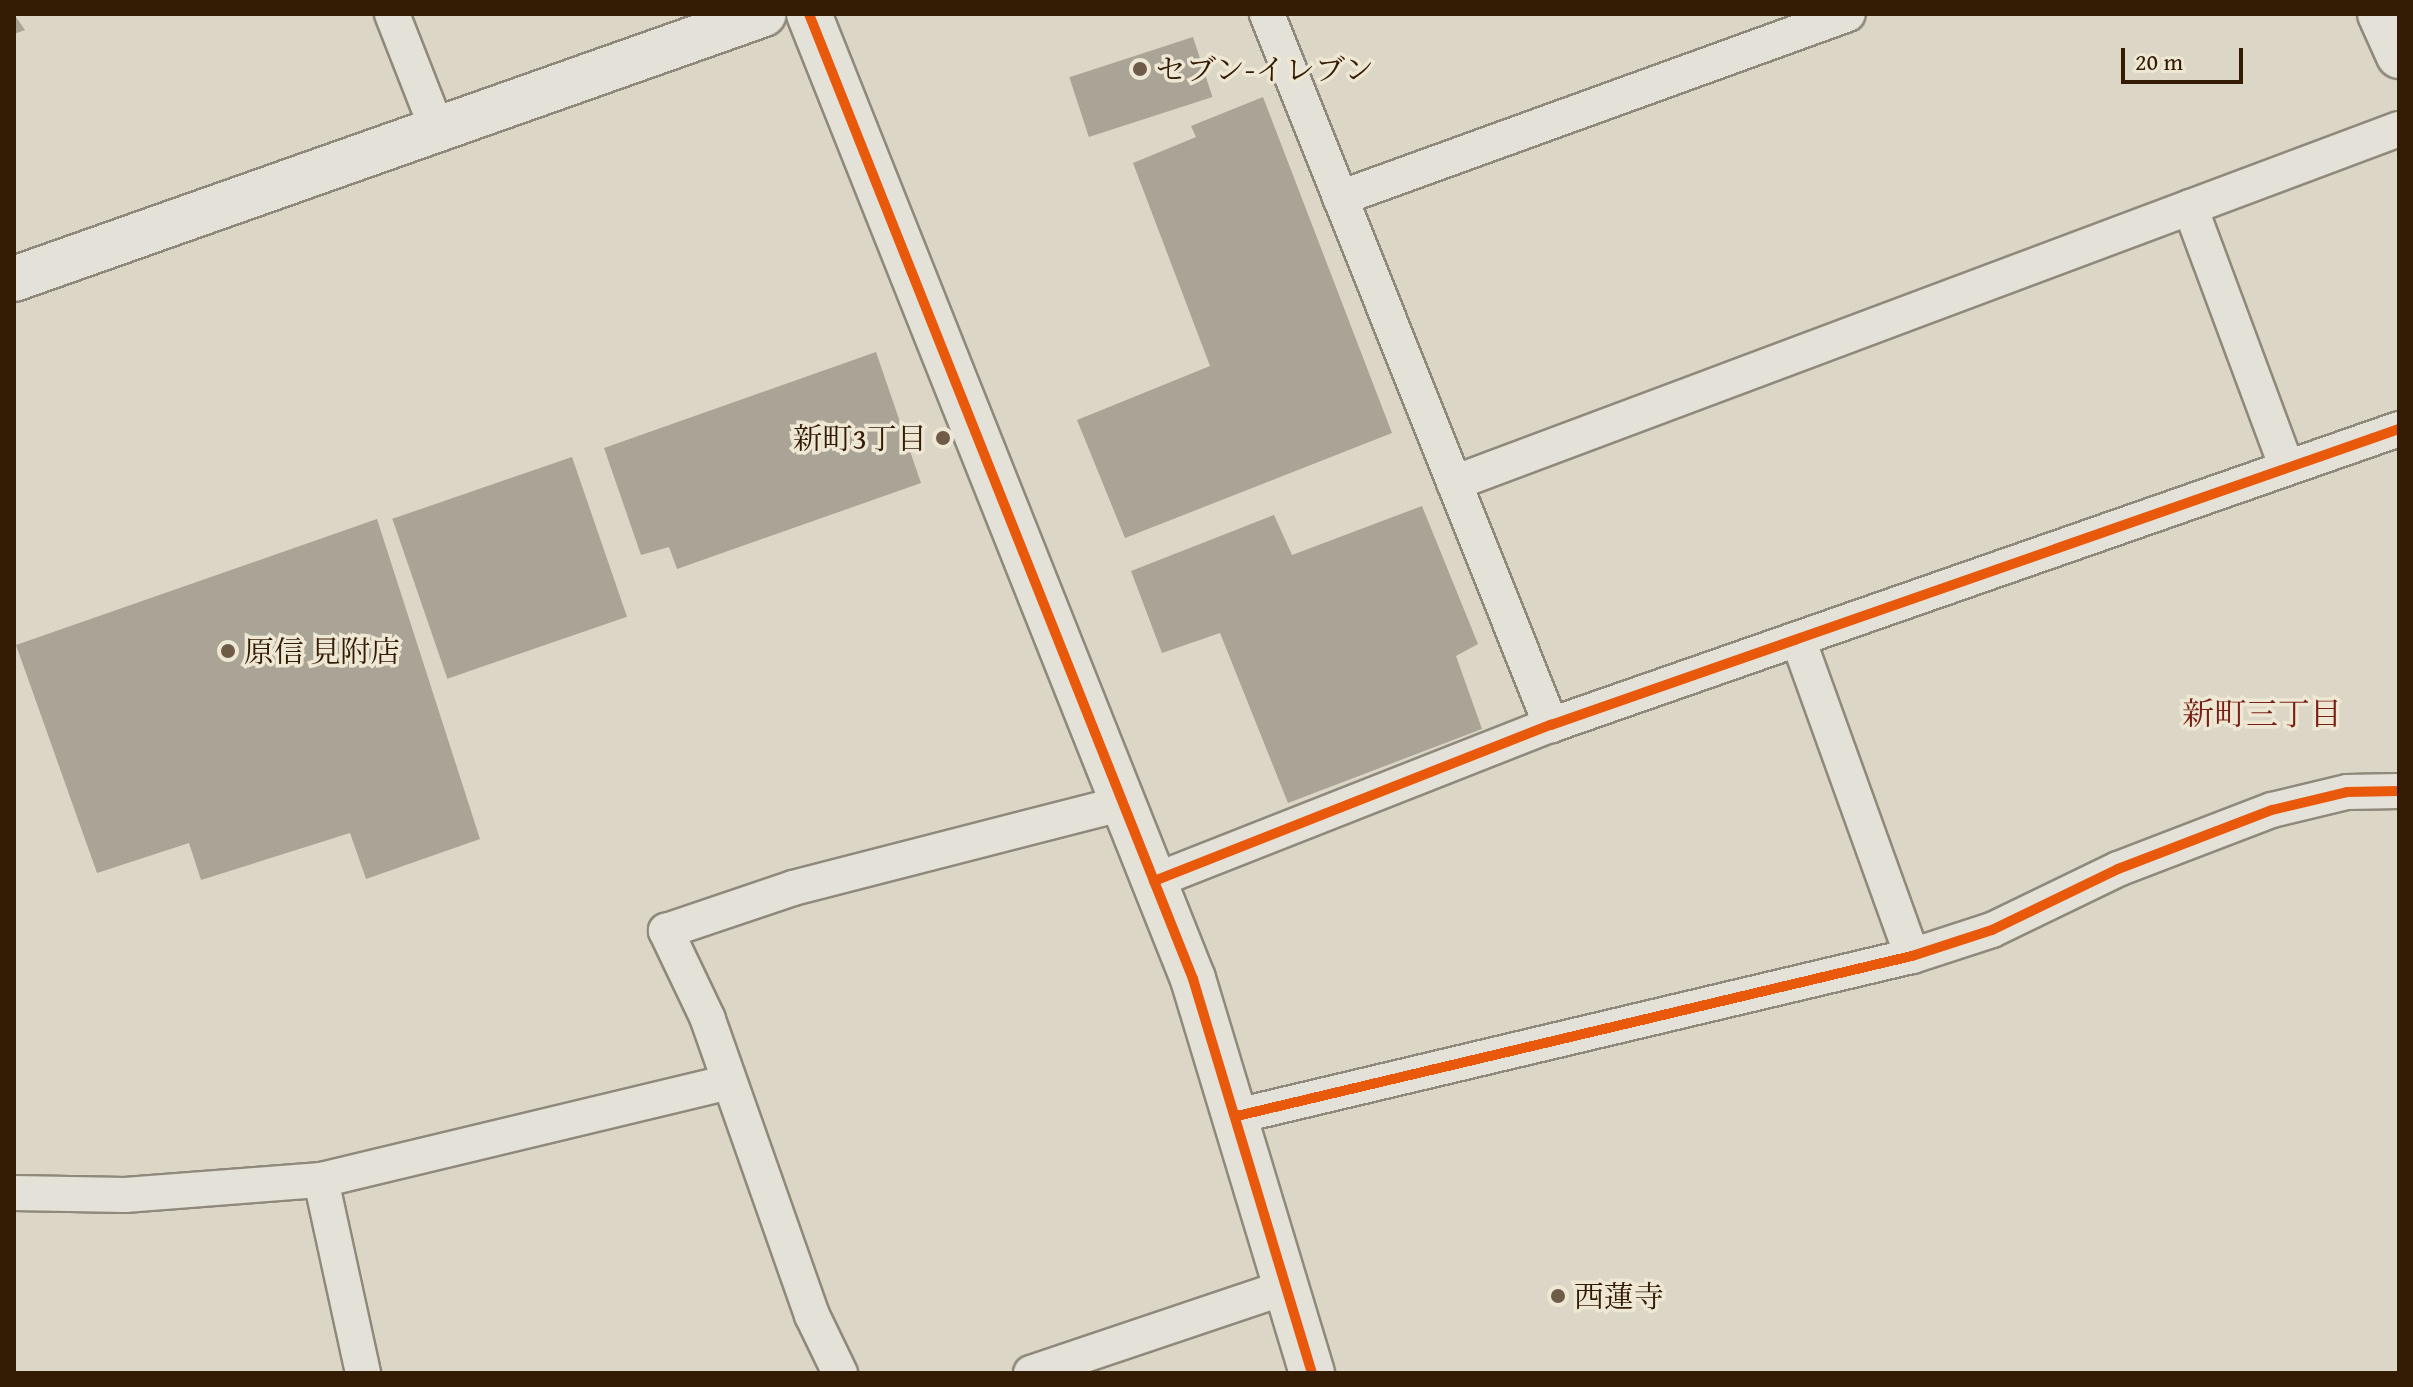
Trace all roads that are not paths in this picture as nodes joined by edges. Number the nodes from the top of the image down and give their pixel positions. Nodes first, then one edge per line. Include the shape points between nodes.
1 (392, 14) edge
2 (764, 14) edge
3 (809, 14) edge
4 (1267, 14) edge
5 (1848, 14) edge
6 (2380, 14) edge
7 (2399, 56) edge
8 (437, 129) junction
9 (2399, 129) edge
10 (1340, 198) junction
11 (2190, 207) junction
12 (17, 268) edge
13 (2399, 429) edge
14 (2287, 468) junction
15 (1454, 483) junction
16 (1798, 639) junction
17 (1551, 725) junction
18 (2399, 791) edge
19 (1125, 803) junction
20 (1154, 881) junction
21 (1912, 956) junction
22 (728, 1082) junction
23 (1237, 1116) junction
24 (321, 1180) junction
25 (14, 1193) edge
26 (1287, 1287) junction
27 (363, 1373) edge
28 (840, 1373) edge
29 (1031, 1373) edge
30 (1312, 1373) edge

1 - 8 street
2 - 8 street
3 - 19 street
4 - 10 street
5 - 10 street
6 - 7 street
8 - 12 street
9 - 11 street
10 - 15 street
11 - 14 street
11 - 15 street
13 - 14 street
14 - 16 street
15 - 17 street
16 - 17 street
16 - 21 street
17 - 20 street
18 - 21 street via 2347,792 2272,810 2118,869 1992,930
19 - 20 street
19 - 22 street via 793,888 666,931 708,1019
20 - 23 street
21 - 23 street
22 - 24 street
22 - 28 street via 812,1315
23 - 26 street
24 - 25 street via 125,1195
24 - 27 street
26 - 29 street
26 - 30 street

